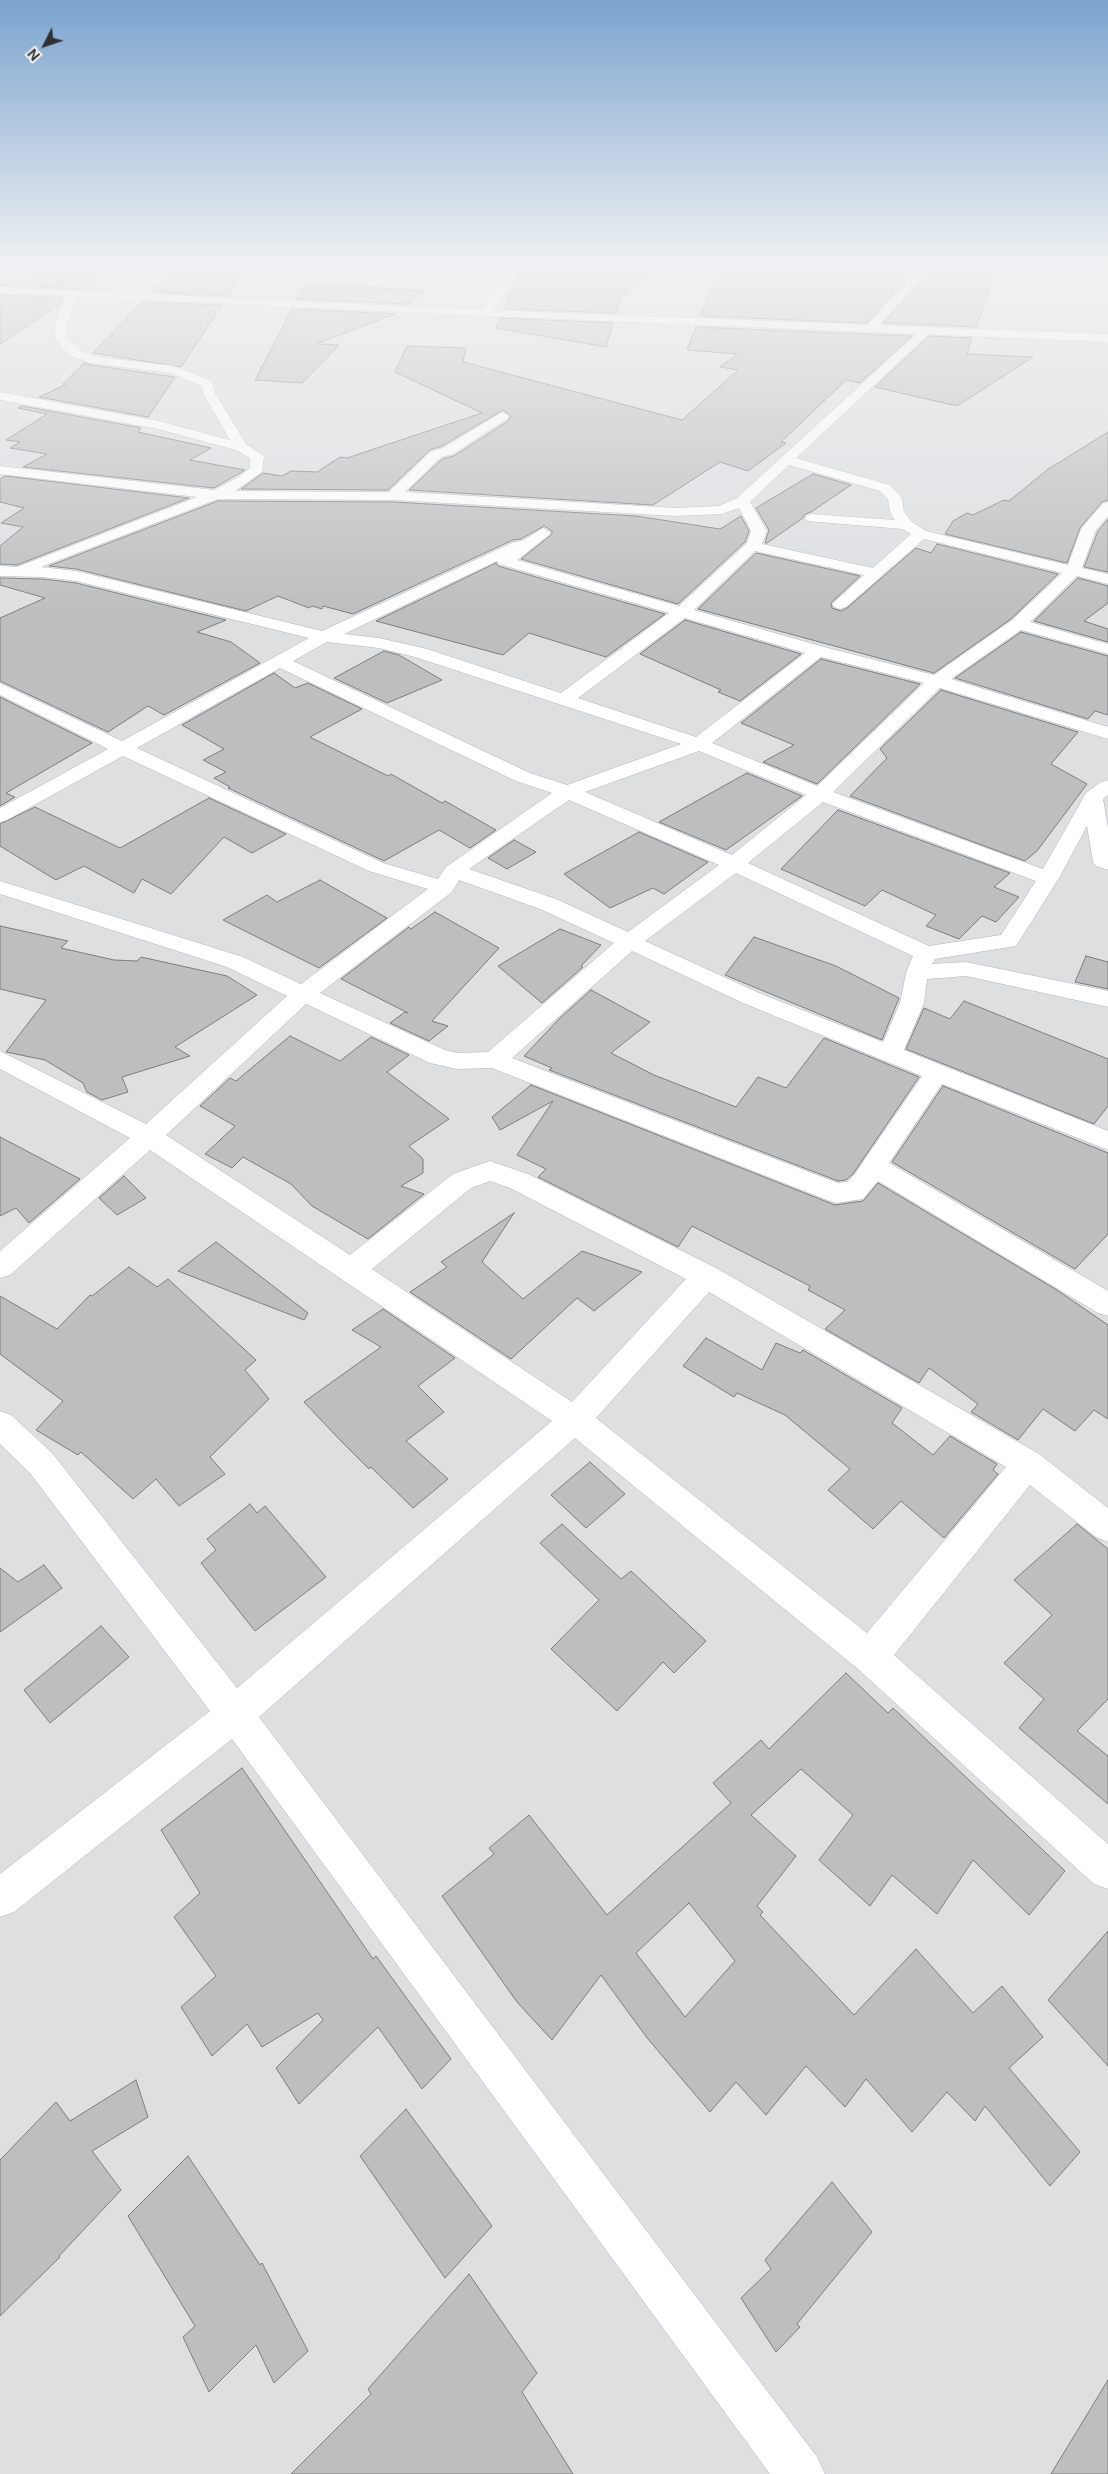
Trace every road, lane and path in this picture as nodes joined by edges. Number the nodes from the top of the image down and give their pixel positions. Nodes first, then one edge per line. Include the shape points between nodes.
1 (204, 382) edge
2 (871, 382) edge
3 (0, 396) edge
4 (502, 416) dead end
5 (241, 447) junction
6 (787, 460) junction
7 (0, 470) edge
8 (216, 495) junction
9 (393, 496) junction
10 (742, 501) junction
11 (1108, 506) edge
12 (592, 509) junction
13 (722, 510) junction
14 (751, 517) junction
15 (812, 518) dead end
16 (907, 524) junction
17 (543, 533) junction
18 (921, 534) junction
19 (752, 546) junction
20 (1074, 571) junction
21 (876, 573) junction
22 (5, 574) edge
23 (1108, 579) edge
24 (840, 604) dead end
25 (682, 612) junction
26 (1018, 624) junction
27 (324, 637) junction
28 (1108, 649) edge
29 (818, 651) junction
30 (279, 661) junction
31 (937, 681) junction
32 (0, 688) edge
33 (565, 699) junction
34 (1108, 733) edge
35 (699, 744) junction
36 (121, 748) junction
37 (566, 792) junction
38 (1100, 792) edge
39 (820, 794) junction
40 (0, 816) edge
41 (734, 864) junction
42 (1108, 864) edge
43 (1048, 878) junction
44 (449, 879) junction
45 (0, 888) edge
46 (629, 942) junction
47 (921, 963) junction
48 (302, 995) junction
49 (1108, 999) edge
50 (890, 1054) junction
51 (0, 1059) edge
52 (494, 1060) junction
53 (936, 1074) junction
54 (148, 1137) junction
55 (1108, 1141) edge
56 (873, 1166) junction
57 (0, 1267) edge
58 (351, 1270) junction
59 (706, 1276) junction
60 (1108, 1305) edge
61 (576, 1420) junction
62 (0, 1424) edge
63 (1028, 1464) junction
64 (1108, 1527) edge
65 (870, 1657) junction
66 (235, 1714) junction
67 (1108, 1870) edge
68 (0, 1898) edge
69 (800, 2474) edge

1 - 5 street
2 - 6 street
3 - 5 street via 159,425
4 - 9 street via 448,451 436,454
5 - 8 street via 256,456 257,469
6 - 10 street
6 - 16 street via 885,488 895,498 897,512
7 - 8 street
8 - 9 street
8 - 22 street
9 - 12 street
10 - 13 street
10 - 14 street
11 - 20 street via 1089,529
12 - 13 street
12 - 17 street
13 - 14 street
14 - 19 street via 759,531
15 - 16 street
16 - 18 street
17 - 25 street via 505,561
17 - 27 street
18 - 20 street
18 - 21 street
19 - 21 street
19 - 25 street
20 - 23 street
20 - 26 street
21 - 24 street
22 - 27 street via 43,572 76,576
25 - 29 street
25 - 33 street
26 - 28 street
26 - 31 street
27 - 30 street
27 - 33 street via 379,643 421,653
29 - 31 street
29 - 35 street
30 - 36 street
30 - 37 street via 523,777
31 - 34 street
31 - 39 street
32 - 36 street
33 - 35 street
35 - 37 street
35 - 39 street
36 - 40 street
36 - 44 street via 376,867
37 - 41 street
37 - 44 street
38 - 42 street via 1103,862
38 - 43 street
39 - 41 street
39 - 43 street
41 - 46 street
41 - 47 street
43 - 47 street via 1008,941
44 - 46 street via 548,904
44 - 48 street
45 - 48 street via 235,962
46 - 50 street via 751,998
46 - 52 street
47 - 49 street via 966,969
47 - 50 street via 912,1003
48 - 52 street via 439,1057 457,1061
48 - 54 street
50 - 53 street
51 - 54 street
52 - 56 street via 836,1193 854,1192
53 - 55 street
53 - 56 street
54 - 57 street
54 - 58 street via 172,1149
56 - 60 street
58 - 59 street via 462,1181 490,1171 519,1181
58 - 61 street
59 - 61 street
59 - 63 street
61 - 65 street
61 - 66 street
62 - 66 street via 41,1463
63 - 64 street
63 - 65 street
65 - 67 street
66 - 68 street
66 - 69 street

